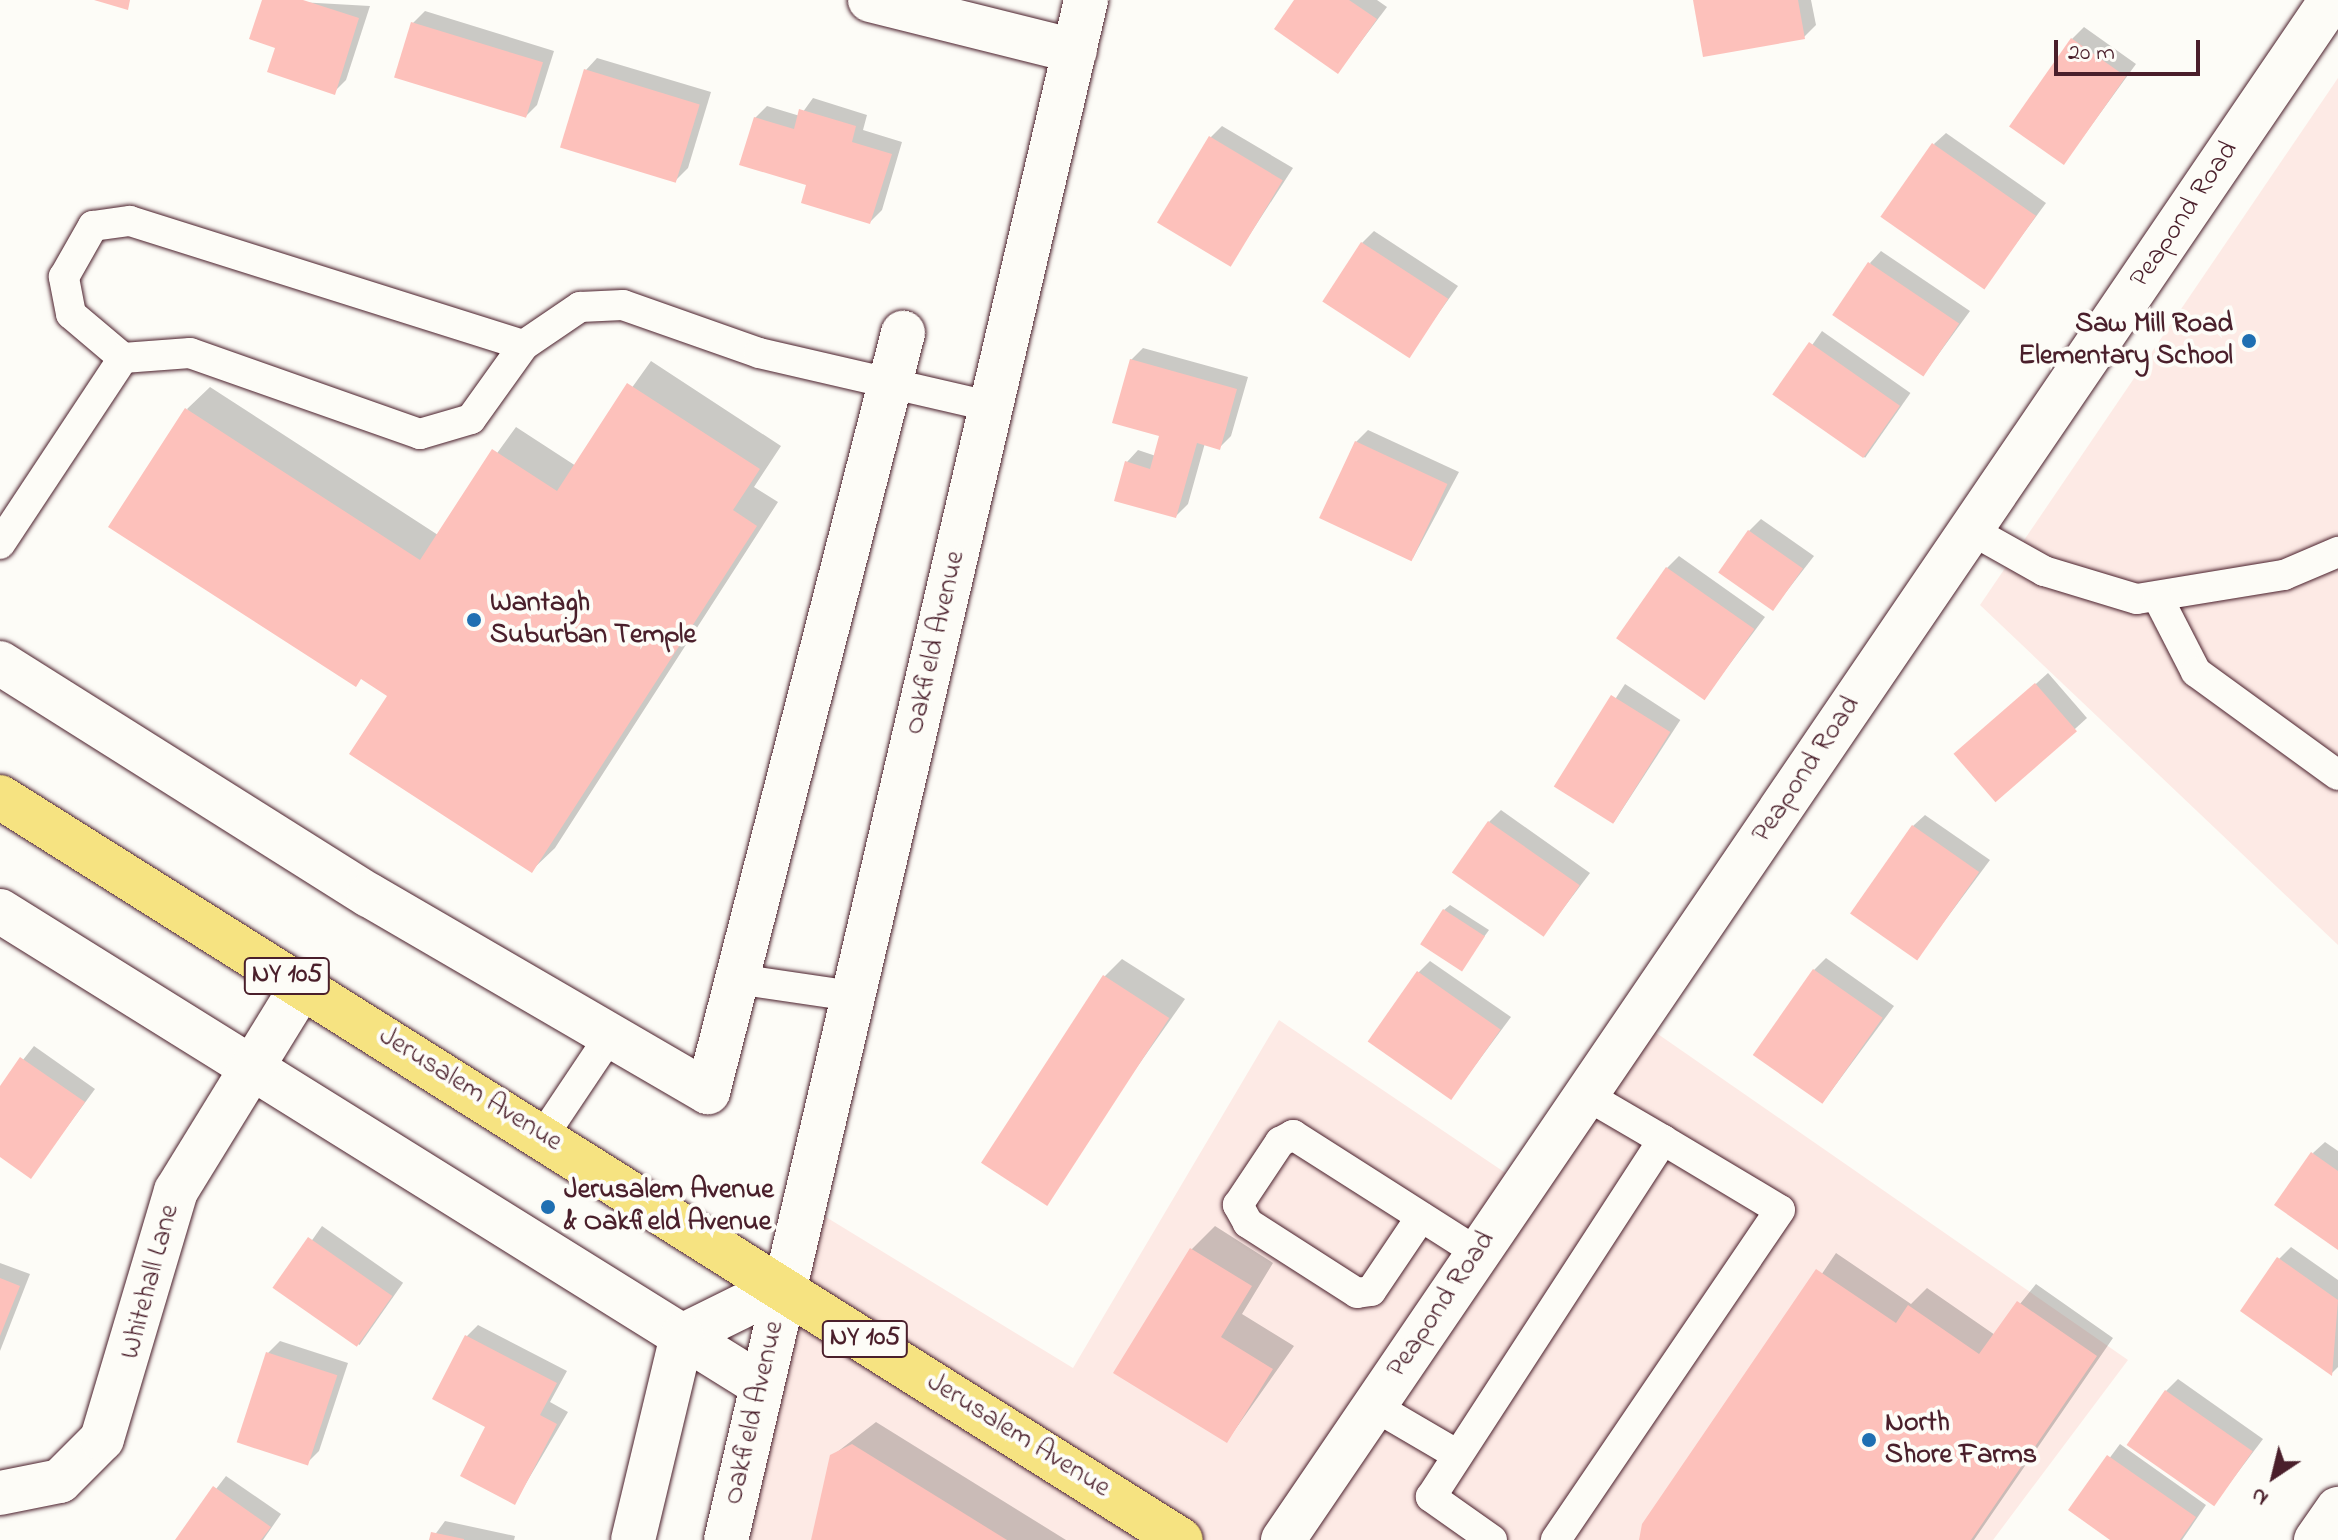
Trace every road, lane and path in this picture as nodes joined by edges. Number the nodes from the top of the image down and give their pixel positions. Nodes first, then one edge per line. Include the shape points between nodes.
1 (870, 0) edge
2 (1086, 0) edge
3 (2331, 0) edge
4 (1075, 51) junction
5 (903, 333) dead end
6 (524, 345) junction
7 (123, 358) junction
8 (889, 383) junction
9 (992, 407) junction
10 (1971, 530) junction
11 (0, 544) edge
12 (2330, 556) edge
13 (2158, 598) junction
14 (0, 663) edge
15 (2338, 775) edge
16 (0, 797) edge
17 (0, 911) edge
18 (737, 979) junction
19 (302, 986) junction
20 (852, 996) junction
21 (610, 1036) junction
22 (251, 1068) junction
23 (1586, 1095) junction
24 (543, 1136) junction
25 (1663, 1140) junction
26 (1421, 1217) junction
27 (1478, 1253) junction
28 (783, 1286) junction
29 (682, 1336) junction
30 (761, 1385) junction
31 (1374, 1406) junction
32 (1458, 1455) junction
33 (0, 1493) edge
34 (2338, 1509) edge
35 (633, 1540) edge
36 (726, 1540) edge
37 (1181, 1540) edge
38 (1283, 1540) edge
39 (1492, 1540) edge
40 (1556, 1540) edge
41 (2316, 1540) edge

1 - 4 street
2 - 4 street, Oakfield Avenue
3 - 10 street, Peapond Road
4 - 9 street, Oakfield Avenue
5 - 8 street
6 - 7 lane via 471,419 420,434 190,353
6 - 7 lane via 130,221 93,226 64,277 71,314
6 - 8 lane via 580,307 623,305 759,353
7 - 11 lane
8 - 9 lane
8 - 18 street
9 - 20 street, Oakfield Avenue
10 - 13 lane via 2044,571 2137,599
10 - 23 street, Peapond Road
12 - 13 lane via 2284,575
13 - 15 lane via 2196,672
14 - 21 street via 369,895
16 - 19 main road, Jerusalem Avenue / NY 105
17 - 22 street
18 - 20 lane
18 - 21 street via 708,1092
19 - 22 street, Whitehall Lane
19 - 24 main road, Jerusalem Avenue / NY 105
20 - 28 street, Oakfield Avenue
21 - 24 lane
22 - 29 street
22 - 33 street, Whitehall Lane via 176,1191 102,1439 60,1481
23 - 25 lane
23 - 27 street, Peapond Road
24 - 28 main road, Jerusalem Avenue / NY 105
25 - 32 lane
25 - 40 lane via 1780,1210
26 - 26 lane via 1293,1135 1280,1142 1238,1205 1248,1223 1357,1293 1371,1291
26 - 27 lane
27 - 31 street, Peapond Road
28 - 29 street, Oakfield Avenue
28 - 30 street, Oakfield Avenue
28 - 37 main road, Jerusalem Avenue / NY 105
29 - 30 street
29 - 35 street
30 - 36 street, Oakfield Avenue
31 - 32 lane
31 - 38 street, Peapond Road
32 - 39 lane via 1431,1497
34 - 41 street

